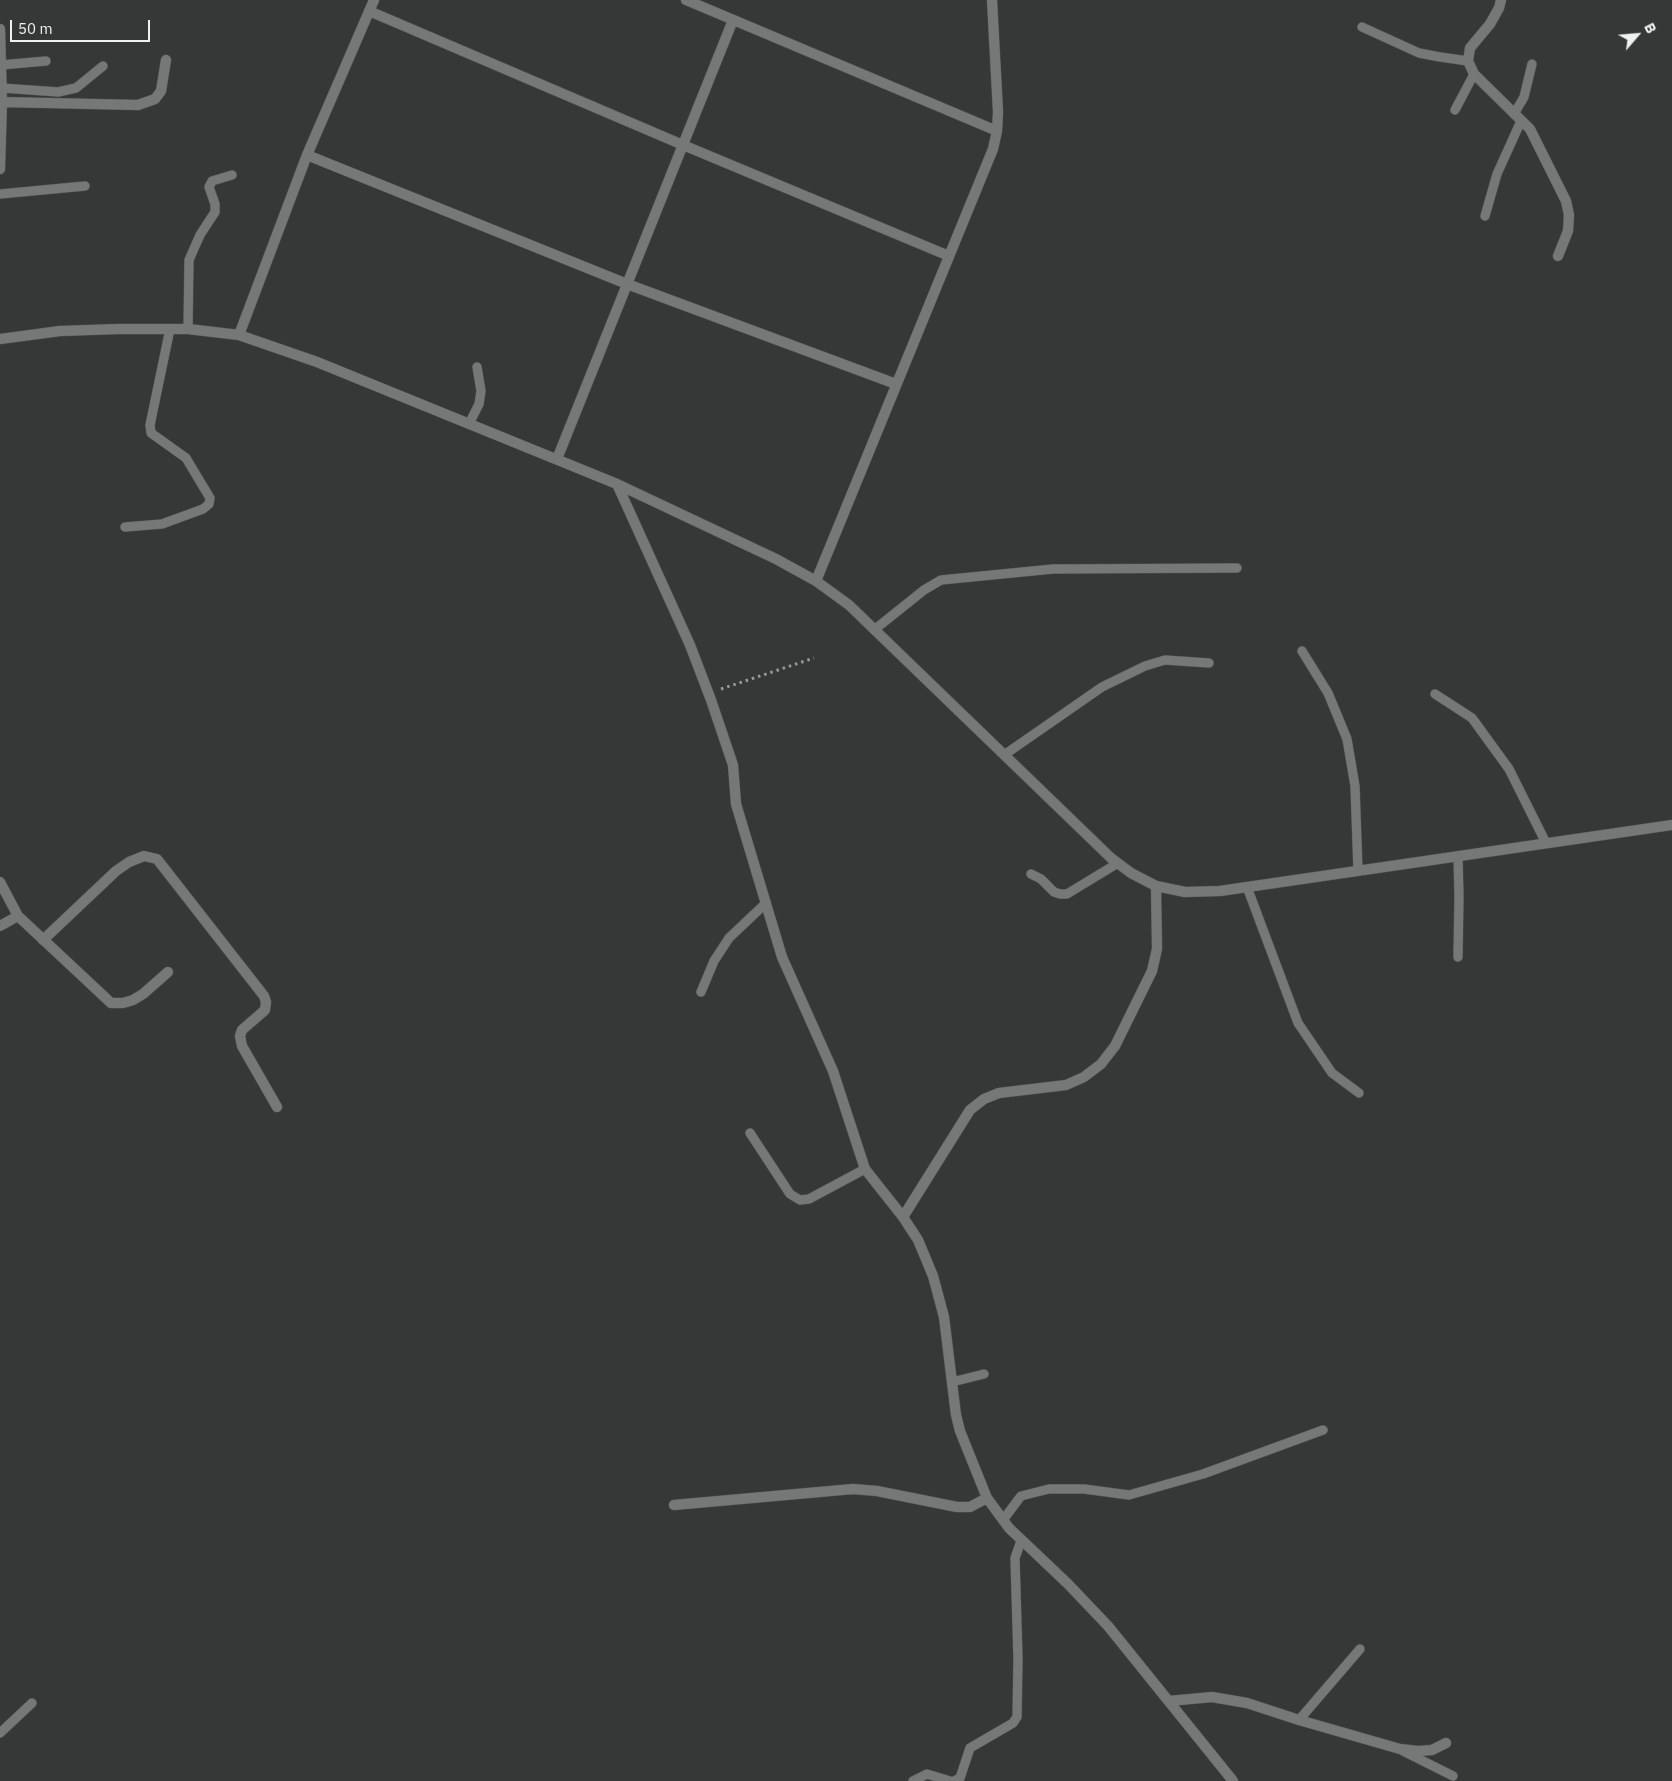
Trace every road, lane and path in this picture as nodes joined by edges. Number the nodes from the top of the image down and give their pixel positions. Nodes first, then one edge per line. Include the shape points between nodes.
1 (374, 0) edge
2 (686, 0) edge
3 (992, 0) edge
4 (1501, 0) edge
5 (369, 11) junction
6 (733, 20) junction
7 (1362, 27) dead end
8 (0, 29) edge
9 (166, 60) dead end
10 (46, 61) dead end
11 (1468, 61) junction
12 (1532, 64) dead end
13 (1, 65) junction
14 (103, 66) dead end
15 (1474, 74) junction
16 (2, 88) junction
17 (2, 102) junction
18 (1455, 110) dead end
19 (1518, 117) junction
20 (997, 131) junction
21 (683, 145) junction
22 (307, 155) junction
23 (0, 169) edge
24 (232, 176) dead end
25 (85, 186) dead end
26 (0, 194) edge
27 (1485, 216) dead end
28 (949, 256) junction
29 (1558, 256) dead end
30 (627, 284) junction
31 (170, 329) junction
32 (188, 329) junction
33 (239, 335) junction
34 (0, 339) edge
35 (477, 366) dead end
36 (896, 384) junction
37 (469, 424) junction
38 (557, 459) junction
39 (617, 484) junction
40 (125, 527) dead end
41 (1237, 568) dead end
42 (816, 581) junction
43 (874, 630) junction
44 (1302, 651) dead end
45 (814, 658) dead end
46 (1209, 663) dead end
47 (708, 693) junction
48 (1435, 694) dead end
49 (1004, 755) junction
50 (1672, 825) edge
51 (1546, 844) junction
52 (1458, 856) junction
53 (1118, 863) junction
54 (1358, 871) junction
55 (1030, 874) dead end
56 (0, 882) edge
57 (1156, 886) junction
58 (1247, 887) junction
59 (766, 903) junction
60 (18, 916) junction
61 (0, 926) edge
62 (43, 940) junction
63 (1458, 956) dead end
64 (168, 972) dead end
65 (701, 992) dead end
66 (1359, 1093) dead end
67 (277, 1107) dead end
68 (750, 1133) dead end
69 (865, 1169) junction
70 (903, 1217) junction
71 (984, 1374) dead end
72 (952, 1382) junction
73 (1323, 1430) dead end
74 (987, 1498) junction
75 (674, 1505) dead end
76 (1003, 1520) junction
77 (1021, 1541) junction
78 (1360, 1649) dead end
79 (1169, 1701) junction
80 (32, 1702) dead end
81 (1299, 1720) junction
82 (0, 1733) edge
83 (1446, 1743) dead end
84 (1400, 1750) junction
85 (1453, 1776) dead end
86 (913, 1781) edge
87 (950, 1781) edge
88 (954, 1781) edge
89 (1232, 1781) edge

1 - 5 street
2 - 6 street
3 - 20 street
4 - 11 street via 1490,24 1470,48
5 - 21 street
5 - 22 street
6 - 20 street
6 - 21 street
7 - 11 lane via 1419,52
8 - 13 street
9 - 17 street via 161,91 155,99 138,105
10 - 13 lane
11 - 15 street
12 - 19 lane
13 - 16 street
14 - 16 lane via 76,88 58,92
15 - 18 lane
15 - 19 street
16 - 17 street
17 - 23 street
19 - 27 lane
19 - 29 street via 1537,141 1566,201 1570,215 1568,231
20 - 28 street via 993,149
21 - 28 street
21 - 30 street
22 - 30 street
22 - 33 street
24 - 32 lane via 212,181 209,187 215,212 189,260
25 - 26 lane
28 - 36 street
30 - 36 street
30 - 38 street
31 - 32 street
31 - 34 street via 60,331
31 - 40 lane via 151,433 186,458 210,498 209,504 203,510 162,524
32 - 33 street
33 - 37 street via 317,362
35 - 37 lane via 481,391 479,404
36 - 42 street
37 - 38 street
38 - 39 street
39 - 42 street
39 - 47 street via 690,645
41 - 43 lane via 1053,569 941,580
42 - 43 street via 849,605
43 - 49 street
44 - 54 lane via 1328,693 1347,739 1355,786
45 - 47 path
46 - 49 lane via 1165,660 1145,666 1102,687
47 - 59 street via 733,765 736,804
48 - 51 lane via 1472,718 1510,769
49 - 53 street
50 - 51 street
51 - 52 street
52 - 54 street
52 - 63 lane
53 - 55 lane via 1067,894 1054,892 1041,879
53 - 57 street
54 - 58 street
56 - 60 street
57 - 58 street via 1185,892
57 - 70 street via 1157,950 1152,971 1115,1046 1101,1064 1066,1085 999,1093 970,1110
58 - 66 lane via 1298,1023 1332,1073
59 - 65 lane via 729,938 714,961
59 - 69 street via 782,957 833,1071
60 - 61 street
60 - 62 street
62 - 64 street via 111,1002 133,1000
62 - 67 street via 128,862 144,856 156,859 264,996 265,1010 242,1030 240,1036 242,1046
68 - 69 lane via 790,1194 800,1200 809,1199
69 - 70 street
70 - 72 street via 918,1240 939,1296
71 - 72 lane
72 - 74 street via 960,1431
73 - 76 lane via 1203,1474 1129,1495 1084,1489 1048,1489 1021,1496
74 - 75 street via 970,1507 957,1507 853,1489
74 - 76 street
76 - 77 street
77 - 79 street via 1108,1626
77 - 88 lane via 1015,1558 1017,1717 1013,1723 970,1748 960,1778
78 - 81 lane
79 - 81 street via 1212,1697 1247,1703
79 - 89 street
80 - 82 lane
81 - 84 street
83 - 84 street via 1432,1750
84 - 85 lane
86 - 87 lane via 927,1774

